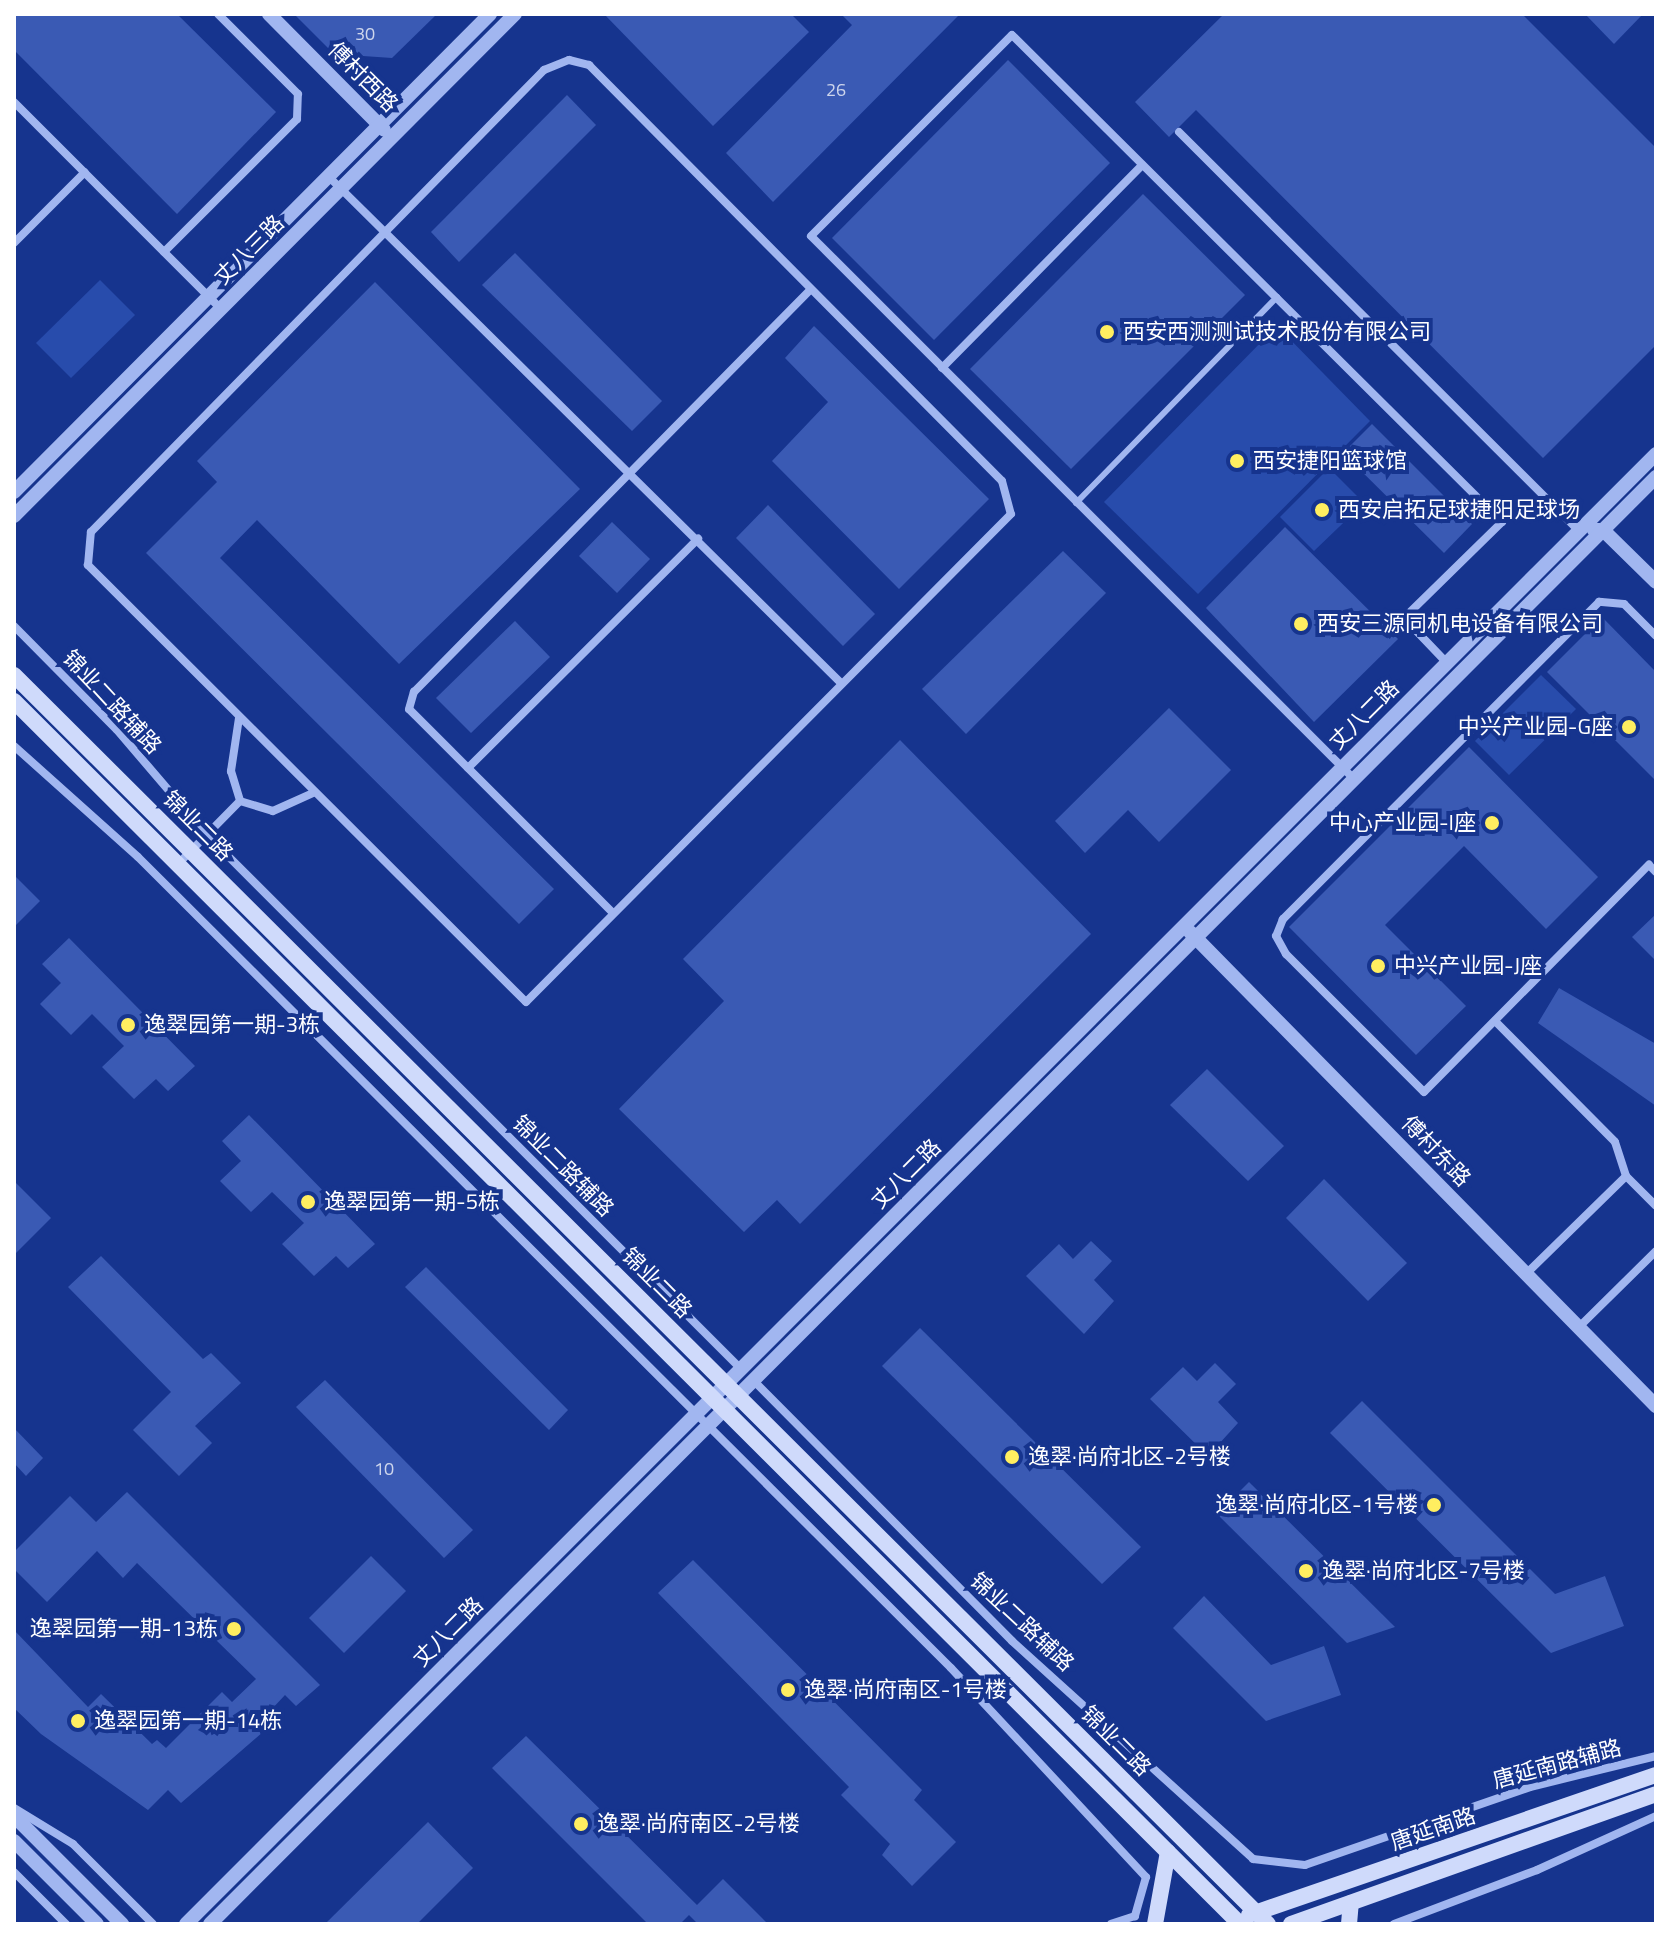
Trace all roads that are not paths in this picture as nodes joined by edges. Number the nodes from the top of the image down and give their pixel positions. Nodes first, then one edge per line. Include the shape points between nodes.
1 (218, 14) edge
2 (269, 14) edge
3 (515, 14) edge
4 (488, 15) edge
5 (501, 29) junction
6 (14, 102) edge
7 (380, 125) junction
8 (1179, 132) dead end
9 (392, 138) junction
10 (1142, 165) junction
11 (85, 172) junction
12 (328, 176) junction
13 (342, 188) junction
14 (387, 230) junction
15 (14, 243) edge
16 (164, 252) junction
17 (810, 290) junction
18 (209, 296) junction
19 (1277, 297) junction
20 (221, 309) junction
21 (942, 368) junction
22 (1656, 454) edge
23 (631, 473) junction
24 (1656, 477) edge
25 (14, 492) edge
26 (1076, 503) junction
27 (14, 516) edge
28 (1603, 530) junction
29 (1579, 531) junction
30 (698, 539) junction
31 (1656, 582) edge
32 (14, 626) edge
33 (1656, 636) edge
34 (1446, 663) junction
35 (14, 675) edge
36 (1460, 676) junction
37 (841, 683) junction
38 (14, 701) edge
39 (239, 718) junction
40 (14, 746) edge
41 (468, 768) junction
42 (1342, 768) junction
43 (1355, 780) junction
44 (315, 792) junction
45 (240, 801) junction
46 (207, 835) junction
47 (192, 851) junction
48 (178, 864) junction
49 (1653, 869) edge
50 (613, 913) junction
51 (1185, 926) junction
52 (1196, 938) junction
53 (1495, 1021) junction
54 (1626, 1176) junction
55 (1656, 1206) edge
56 (1656, 1251) edge
57 (1526, 1274) junction
58 (1579, 1327) junction
59 (742, 1369) junction
60 (754, 1381) junction
61 (733, 1390) junction
62 (719, 1405) junction
63 (1656, 1406) edge
64 (697, 1415) junction
65 (709, 1426) junction
66 (1656, 1756) edge
67 (1656, 1775) edge
68 (1656, 1794) edge
69 (14, 1808) edge
70 (14, 1816) edge
71 (1656, 1816) edge
72 (1205, 1818) joint
73 (14, 1841) edge
74 (1168, 1852) junction
75 (14, 1872) edge
76 (1351, 1903) junction
77 (1262, 1918) edge
78 (1234, 1923) edge
79 (66, 1924) edge
80 (97, 1924) edge
81 (122, 1924) edge
82 (153, 1924) edge
83 (186, 1924) edge
84 (210, 1924) edge
85 (1111, 1924) edge
86 (1155, 1924) edge
87 (1291, 1924) edge
88 (1349, 1924) edge
89 (1394, 1924) edge

1 - 16 street via 298,94 297,119
2 - 7 street, 傅村西路
3 - 5 street, 丈八三路
4 - 5 street
4 - 7 street, 丈八三路
5 - 9 street, 丈八三路
6 - 11 street
7 - 9 street, 傅村西路
7 - 12 street, 丈八三路
8 - 29 street
9 - 13 street, 丈八三路
10 - 19 street
10 - 21 street
10 - 21 street via 1012,35 811,236
11 - 15 street
11 - 16 street
12 - 13 street
12 - 18 street, 丈八三路
13 - 14 street
13 - 20 street, 丈八三路
14 - 17 street via 544,70 569,60 589,65
14 - 23 street
14 - 39 street via 91,532 88,565
16 - 18 street
17 - 23 street
17 - 37 street via 1002,481 1011,514
18 - 20 street
18 - 25 street, 丈八三路
19 - 26 lane
19 - 34 street via 1502,522 1404,618
20 - 27 street, 丈八三路
21 - 26 street
22 - 29 street, 丈八二路
23 - 30 street
23 - 41 street via 414,692 409,709
24 - 28 street, 丈八二路
26 - 42 street
28 - 29 street
28 - 31 street
28 - 36 street, 丈八二路
29 - 34 street, 丈八二路
30 - 37 street
30 - 41 street
32 - 46 street, 锦业二路辅路 via 117,730
33 - 53 street via 1624,604 1599,602 1283,919 1276,936 1286,954 1424,1092
34 - 36 street
34 - 42 street, 丈八二路
35 - 47 main road, 锦业二路
36 - 43 street, 丈八二路
37 - 50 street
38 - 48 main road, 锦业二路
39 - 44 street
39 - 45 street via 231,771
40 - 64 street via 138,857
41 - 50 street
42 - 43 street
42 - 51 street, 丈八二路
43 - 52 street, 丈八二路
44 - 45 street via 273,811
44 - 50 street via 526,1002
45 - 46 street
46 - 47 street
46 - 59 street, 锦业二路辅路
47 - 48 street
47 - 61 main road, 锦业二路
48 - 62 main road, 锦业二路
49 - 53 street
51 - 52 street, 傅村东路
51 - 59 street, 丈八二路
52 - 57 street, 傅村东路
52 - 60 street, 丈八二路
53 - 54 street via 1615,1142
54 - 55 street
54 - 57 street
56 - 58 street
57 - 58 street, 傅村东路
58 - 63 street, 傅村东路
59 - 60 street, 锦业二路辅路
59 - 61 street, 丈八二路
60 - 61 street, 丈八二路
60 - 72 street, 锦业二路辅路 via 1012,1641 1122,1735
61 - 62 street, 丈八二路
61 - 77 main road, 锦业二路
62 - 64 street, 丈八二路
62 - 65 street, 丈八二路
62 - 74 main road, 锦业二路
64 - 65 street
64 - 83 street, 丈八二路
65 - 84 street, 丈八二路
65 - 85 street via 951,1668 1146,1877 1135,1916
66 - 72 street, 唐延南路辅路 via 1530,1787 1305,1865 1253,1859
67 - 77 main road, 唐延南路
68 - 76 main road, 唐延南路
69 - 82 street via 73,1844
70 - 81 street
71 - 89 street via 1537,1870
73 - 80 street
74 - 78 main road, 锦业二路
74 - 86 main road
75 - 79 street
76 - 87 main road, 唐延南路
76 - 88 main road
77 - 78 main road, 唐延南路

